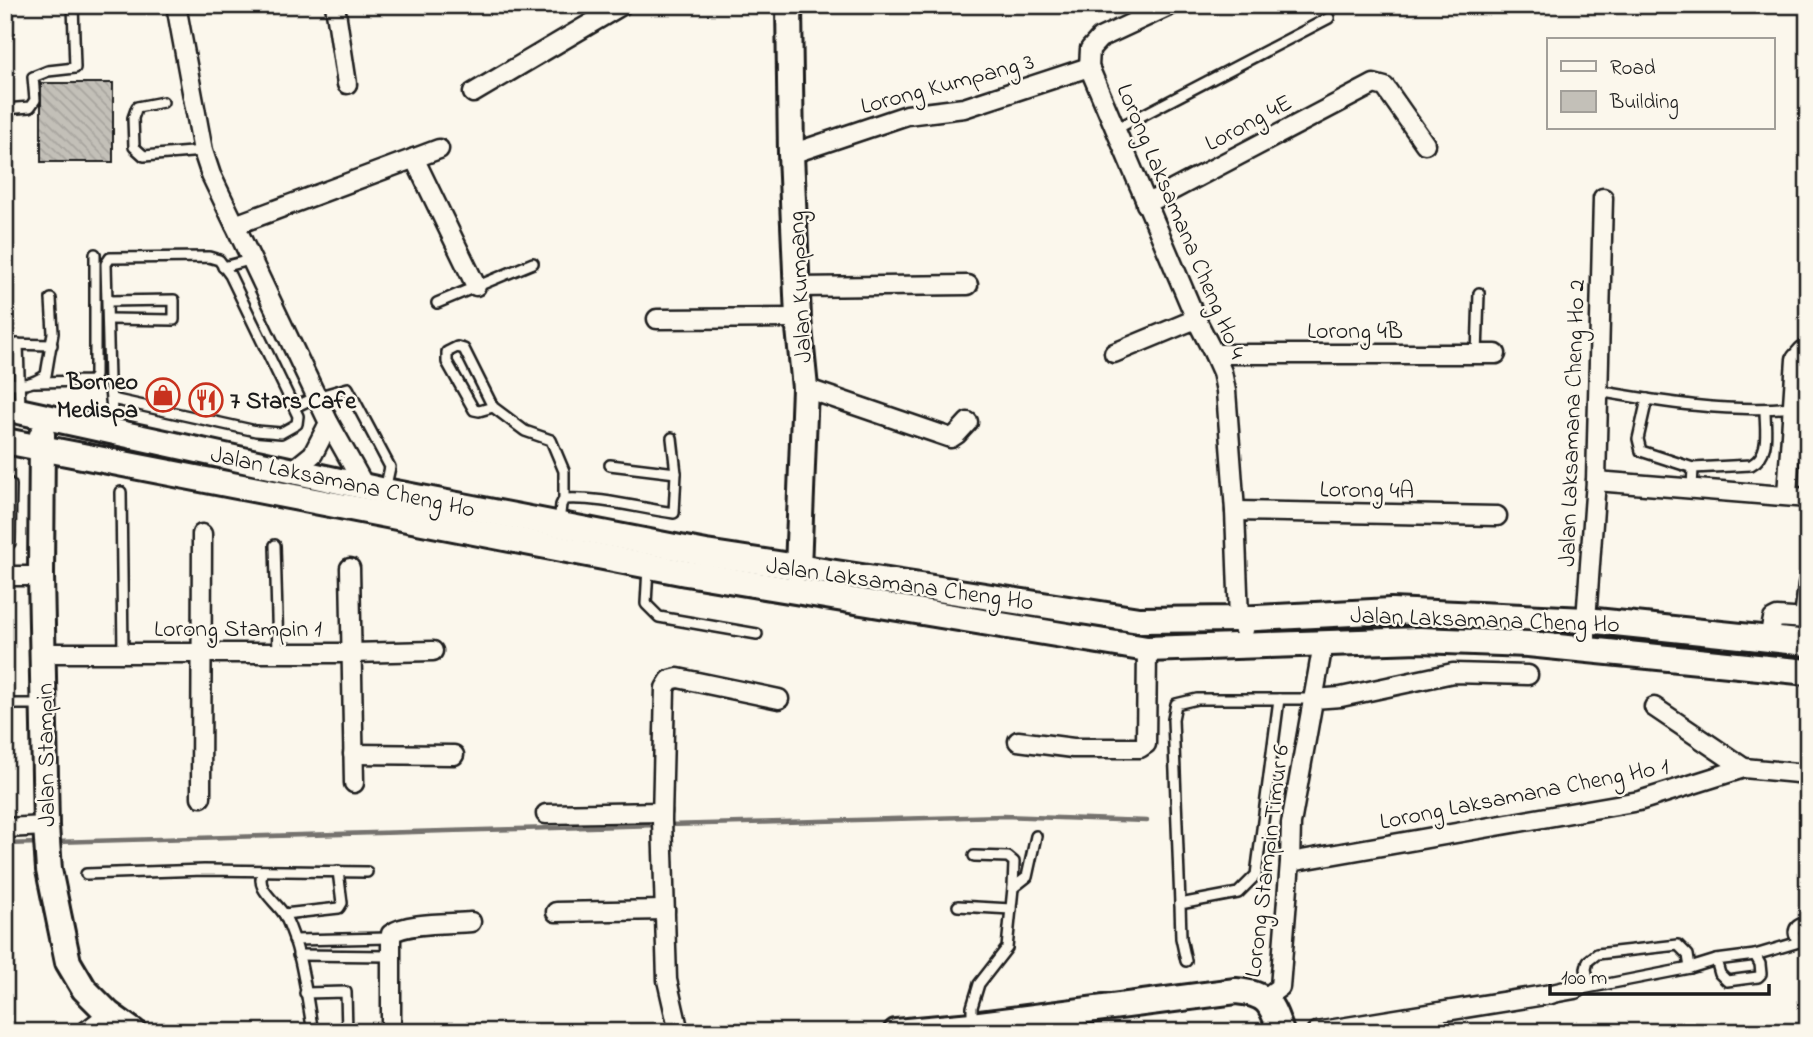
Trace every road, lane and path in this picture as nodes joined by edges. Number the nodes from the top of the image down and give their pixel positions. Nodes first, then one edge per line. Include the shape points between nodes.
1 (73, 5) edge
2 (176, 5) edge
3 (335, 5) edge
4 (622, 5) edge
5 (789, 5) edge
6 (1171, 5) edge
7 (1329, 18) dead end
8 (1089, 67) junction
9 (347, 85) dead end
10 (473, 93) dead end
11 (163, 102) dead end
12 (5, 109) edge
13 (1114, 130) junction
14 (1425, 145) dead end
15 (439, 149) dead end
16 (203, 151) junction
17 (791, 154) junction
18 (414, 158) junction
19 (1603, 198) dead end
20 (1146, 204) junction
21 (235, 225) junction
22 (95, 254) dead end
23 (250, 260) junction
24 (533, 262) dead end
25 (223, 267) junction
26 (968, 285) dead end
27 (475, 286) junction
28 (797, 287) junction
29 (1479, 293) dead end
30 (51, 299) dead end
31 (108, 301) junction
32 (437, 303) dead end
33 (797, 318) junction
34 (109, 319) junction
35 (657, 319) dead end
36 (1196, 319) junction
37 (5, 344) edge
38 (18, 344) junction
39 (52, 345) junction
40 (1808, 351) edge
41 (1114, 353) dead end
42 (1214, 354) junction
43 (1496, 354) dead end
44 (1478, 355) junction
45 (5, 382) edge
46 (35, 382) junction
47 (19, 386) junction
48 (805, 388) junction
49 (1598, 391) junction
50 (316, 397) junction
51 (112, 399) junction
52 (1647, 399) junction
53 (295, 407) junction
54 (493, 407) junction
55 (1793, 407) junction
56 (1765, 410) junction
57 (10, 414) edge
58 (968, 422) dead end
59 (329, 423) junction
60 (114, 433) junction
61 (672, 438) dead end
62 (5, 441) edge
63 (42, 449) junction
64 (610, 465) dead end
65 (1693, 468) junction
66 (292, 471) junction
67 (676, 473) junction
68 (5, 480) edge
69 (1596, 481) junction
70 (1692, 488) junction
71 (375, 489) junction
72 (121, 492) dead end
73 (1787, 495) junction
74 (1808, 498) edge
75 (564, 499) junction
76 (1235, 511) junction
77 (1497, 516) dead end
78 (559, 525) junction
79 (202, 534) dead end
80 (275, 545) dead end
81 (5, 548) edge
82 (649, 566) junction
83 (350, 568) dead end
84 (798, 569) junction
85 (5, 576) edge
86 (41, 576) junction
87 (1808, 584) edge
88 (1239, 618) junction
89 (1586, 620) junction
90 (1806, 627) edge
91 (757, 634) dead end
92 (1323, 644) junction
93 (1249, 645) junction
94 (1147, 649) junction
95 (1586, 649) junction
96 (433, 651) dead end
97 (202, 652) junction
98 (278, 652) junction
99 (43, 653) junction
100 (123, 653) junction
101 (351, 653) junction
102 (1808, 672) edge
103 (1528, 675) dead end
104 (779, 699) dead end
105 (1279, 699) junction
106 (1313, 699) junction
107 (5, 704) edge
108 (44, 704) junction
109 (1654, 707) dead end
110 (1018, 741) dead end
111 (353, 754) junction
112 (454, 755) dead end
113 (1744, 768) junction
114 (1808, 774) edge
115 (354, 783) dead end
116 (201, 797) dead end
117 (546, 814) dead end
118 (662, 816) junction
119 (5, 828) edge
120 (46, 830) junction
121 (1036, 836) dead end
122 (974, 856) dead end
123 (1290, 862) junction
124 (263, 871) junction
125 (338, 872) junction
126 (367, 872) dead end
127 (86, 874) dead end
128 (1013, 888) junction
129 (1180, 904) junction
130 (958, 906) dead end
131 (1011, 909) junction
132 (665, 911) junction
133 (556, 912) dead end
134 (284, 914) junction
135 (471, 922) dead end
136 (1808, 923) edge
137 (389, 938) junction
138 (294, 940) junction
139 (1804, 942) edge
140 (298, 955) junction
141 (1755, 955) junction
142 (389, 956) junction
143 (1716, 960) junction
144 (1186, 961) dead end
145 (1690, 968) junction
146 (1586, 988) junction
147 (305, 993) junction
148 (1551, 994) joint
149 (1265, 998) junction
150 (109, 1014) junction
151 (972, 1025) junction
152 (85, 1032) edge
153 (134, 1032) edge
154 (313, 1032) edge
155 (347, 1032) edge
156 (391, 1032) edge
157 (679, 1032) edge
158 (897, 1032) edge
159 (1281, 1032) edge
160 (1316, 1032) edge

1 - 12 lane via 75,68 33,76 35,100 30,107
2 - 16 street
3 - 9 street
4 - 10 street
5 - 17 main road, Jalan Kumpang
6 - 8 street via 1100,38 1090,49
7 - 13 lane
8 - 13 street, Lorong Laksamana Cheng Ho 4
8 - 17 street, Lorong Kumpang 3 via 964,108 907,115
11 - 16 lane via 137,107 134,147 144,156
13 - 20 street, Lorong Laksamana Cheng Ho 4
14 - 20 street, Lorong 4E via 1385,87 1374,84
15 - 18 street
16 - 21 street
17 - 28 main road, Jalan Kumpang
18 - 21 street
18 - 27 street
19 - 49 street, Jalan Laksamana Cheng Ho 2
20 - 36 street, Lorong Laksamana Cheng Ho 4
21 - 23 street
22 - 46 lane via 95,376 91,381
23 - 25 lane
23 - 50 street
24 - 27 lane
25 - 31 lane via 209,257 110,258 106,264
25 - 53 lane
26 - 28 street
27 - 32 lane
28 - 33 main road, Jalan Kumpang
29 - 44 lane
30 - 39 lane
31 - 34 lane
31 - 34 lane via 174,300 174,320
33 - 35 street
33 - 48 main road, Jalan Kumpang
34 - 51 lane
36 - 41 street
36 - 42 street, Lorong Laksamana Cheng Ho 4
37 - 38 lane
38 - 39 lane
38 - 47 lane
39 - 46 lane via 46,375
40 - 55 street via 1796,359
42 - 44 street, Lorong 4B
42 - 76 street, Lorong Laksamana Cheng Ho 4 via 1226,391
43 - 44 street, Lorong 4B
45 - 47 lane
46 - 47 lane
47 - 57 lane
48 - 58 street via 951,438
48 - 84 main road, Jalan Kumpang
49 - 52 lane
49 - 69 street, Jalan Laksamana Cheng Ho 2
50 - 53 lane
50 - 59 street
50 - 71 lane via 348,388 390,467
51 - 53 lane via 281,433 297,424
51 - 60 lane
52 - 56 lane
52 - 65 lane via 1638,439 1641,451
54 - 54 lane via 464,349 457,346 447,352 447,362 474,410
54 - 75 lane via 525,431 551,440 564,471
55 - 56 lane
55 - 73 street
56 - 65 lane via 1765,454 1759,461
57 - 60 main road, Jalan Laksamana Cheng Ho
57 - 63 main road via 41,433
59 - 66 street via 313,454
59 - 71 street
60 - 66 main road, Jalan Laksamana Cheng Ho
61 - 67 lane
62 - 63 main road, Jalan Laksamana Cheng Ho
63 - 82 main road, Jalan Laksamana Cheng Ho
63 - 86 main road, Jalan Stampin
64 - 67 lane
65 - 70 lane
66 - 71 main road, Jalan Laksamana Cheng Ho
67 - 75 lane via 674,513 602,499
68 - 81 lane via 11,485 10,542
69 - 70 street
69 - 89 street, Jalan Laksamana Cheng Ho 2
70 - 73 street
71 - 78 main road, Jalan Laksamana Cheng Ho
72 - 100 lane
73 - 74 street
75 - 78 lane
76 - 77 street, Lorong 4A
76 - 88 street, Lorong Laksamana Cheng Ho 4
78 - 84 main road, Jalan Laksamana Cheng Ho
79 - 97 street
80 - 98 lane
82 - 91 lane via 646,604 659,617
82 - 94 main road, Jalan Laksamana Cheng Ho
83 - 101 street
84 - 88 main road, Jalan Laksamana Cheng Ho via 1139,620
85 - 86 street
86 - 99 main road, Jalan Stampin
87 - 90 street
88 - 89 main road, Jalan Laksamana Cheng Ho via 1391,611
88 - 93 street, Lorong Laksamana Cheng Ho 4
89 - 90 main road, Jalan Laksamana Cheng Ho via 1769,638
89 - 95 street, Jalan Laksamana Cheng Ho 2
92 - 93 main road, Jalan Laksamana Cheng Ho
92 - 95 main road, Jalan Laksamana Cheng Ho via 1419,640
92 - 106 street, Lorong Stampin Timur 6
93 - 94 main road, Jalan Laksamana Cheng Ho
94 - 110 street via 1146,744 1140,748 1073,748
95 - 102 main road, Jalan Laksamana Cheng Ho
96 - 101 street, Lorong Stampin 1
97 - 98 street, Lorong Stampin 1
97 - 100 street, Lorong Stampin 1
97 - 116 street
98 - 101 street, Lorong Stampin 1
99 - 100 street, Lorong Stampin 1
99 - 108 main road, Jalan Stampin
101 - 111 street
103 - 106 street via 1453,673 1341,698
104 - 118 street via 670,680 665,688
105 - 106 lane
105 - 129 lane via 1256,875 1238,893
105 - 129 lane via 1197,699 1176,705 1172,719
106 - 123 street, Lorong Stampin Timur 6 via 1291,824
107 - 108 lane
108 - 120 main road, Jalan Stampin
109 - 113 street
111 - 112 street
111 - 115 street
113 - 114 street, Lorong Laksamana Cheng Ho 1
113 - 123 street, Lorong Laksamana Cheng Ho 1 via 1639,801
117 - 118 street
118 - 132 street
119 - 120 street
120 - 150 main road, Jalan Stampin via 49,870 68,962 84,989
121 - 128 lane via 1027,877
122 - 128 lane via 1008,857 1014,862
123 - 149 street, Lorong Stampin Timur 6 via 1280,987
124 - 125 lane
124 - 127 lane
124 - 134 lane via 261,887
125 - 126 lane
125 - 134 lane via 340,908
128 - 131 lane
129 - 144 lane
130 - 131 lane
131 - 151 lane via 1007,948 979,984
132 - 133 street
132 - 157 street via 667,980
134 - 138 lane
135 - 137 street via 396,930
136 - 139 lane via 1802,922 1793,932
137 - 138 lane
137 - 142 street
138 - 140 lane
139 - 141 lane
140 - 142 lane
140 - 147 lane
141 - 143 lane
141 - 143 lane via 1761,974 1738,980 1723,979
142 - 156 street
143 - 145 lane
145 - 146 lane
145 - 146 lane via 1688,955 1678,945 1597,954 1588,961
146 - 148 lane via 1576,984 1553,989
147 - 154 lane
147 - 155 lane via 345,992
148 - 160 street
149 - 151 main road via 1222,992
149 - 159 main road
150 - 152 street
150 - 153 main road, Jalan Stampin
151 - 158 main road

